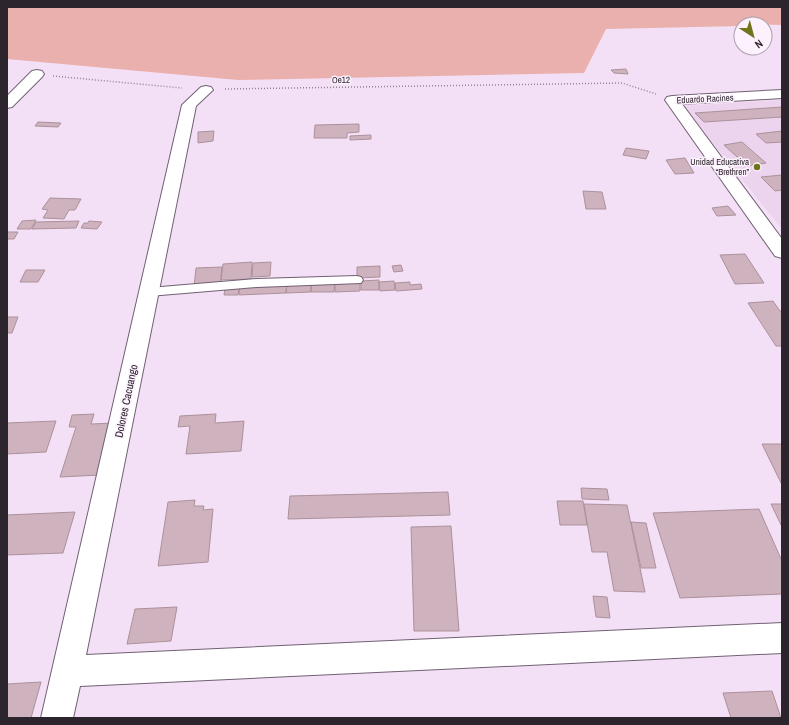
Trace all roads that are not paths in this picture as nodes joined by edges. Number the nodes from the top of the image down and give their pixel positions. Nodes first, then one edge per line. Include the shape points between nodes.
1 (37, 74) road end
2 (206, 90) road end
3 (782, 94) edge
4 (7, 104) edge
5 (782, 252) edge
6 (357, 280) dead end
7 (149, 292) junction
8 (782, 638) edge
9 (68, 671) junction
10 (57, 718) edge

1 - 4 street
2 - 7 street, Dolores Cacuango via 189,105
3 - 5 street, Eduardo Racines via 672,100
6 - 7 lane via 257,283
7 - 9 street, Dolores Cacuango
8 - 9 street
9 - 10 street, Dolores Cacuango

